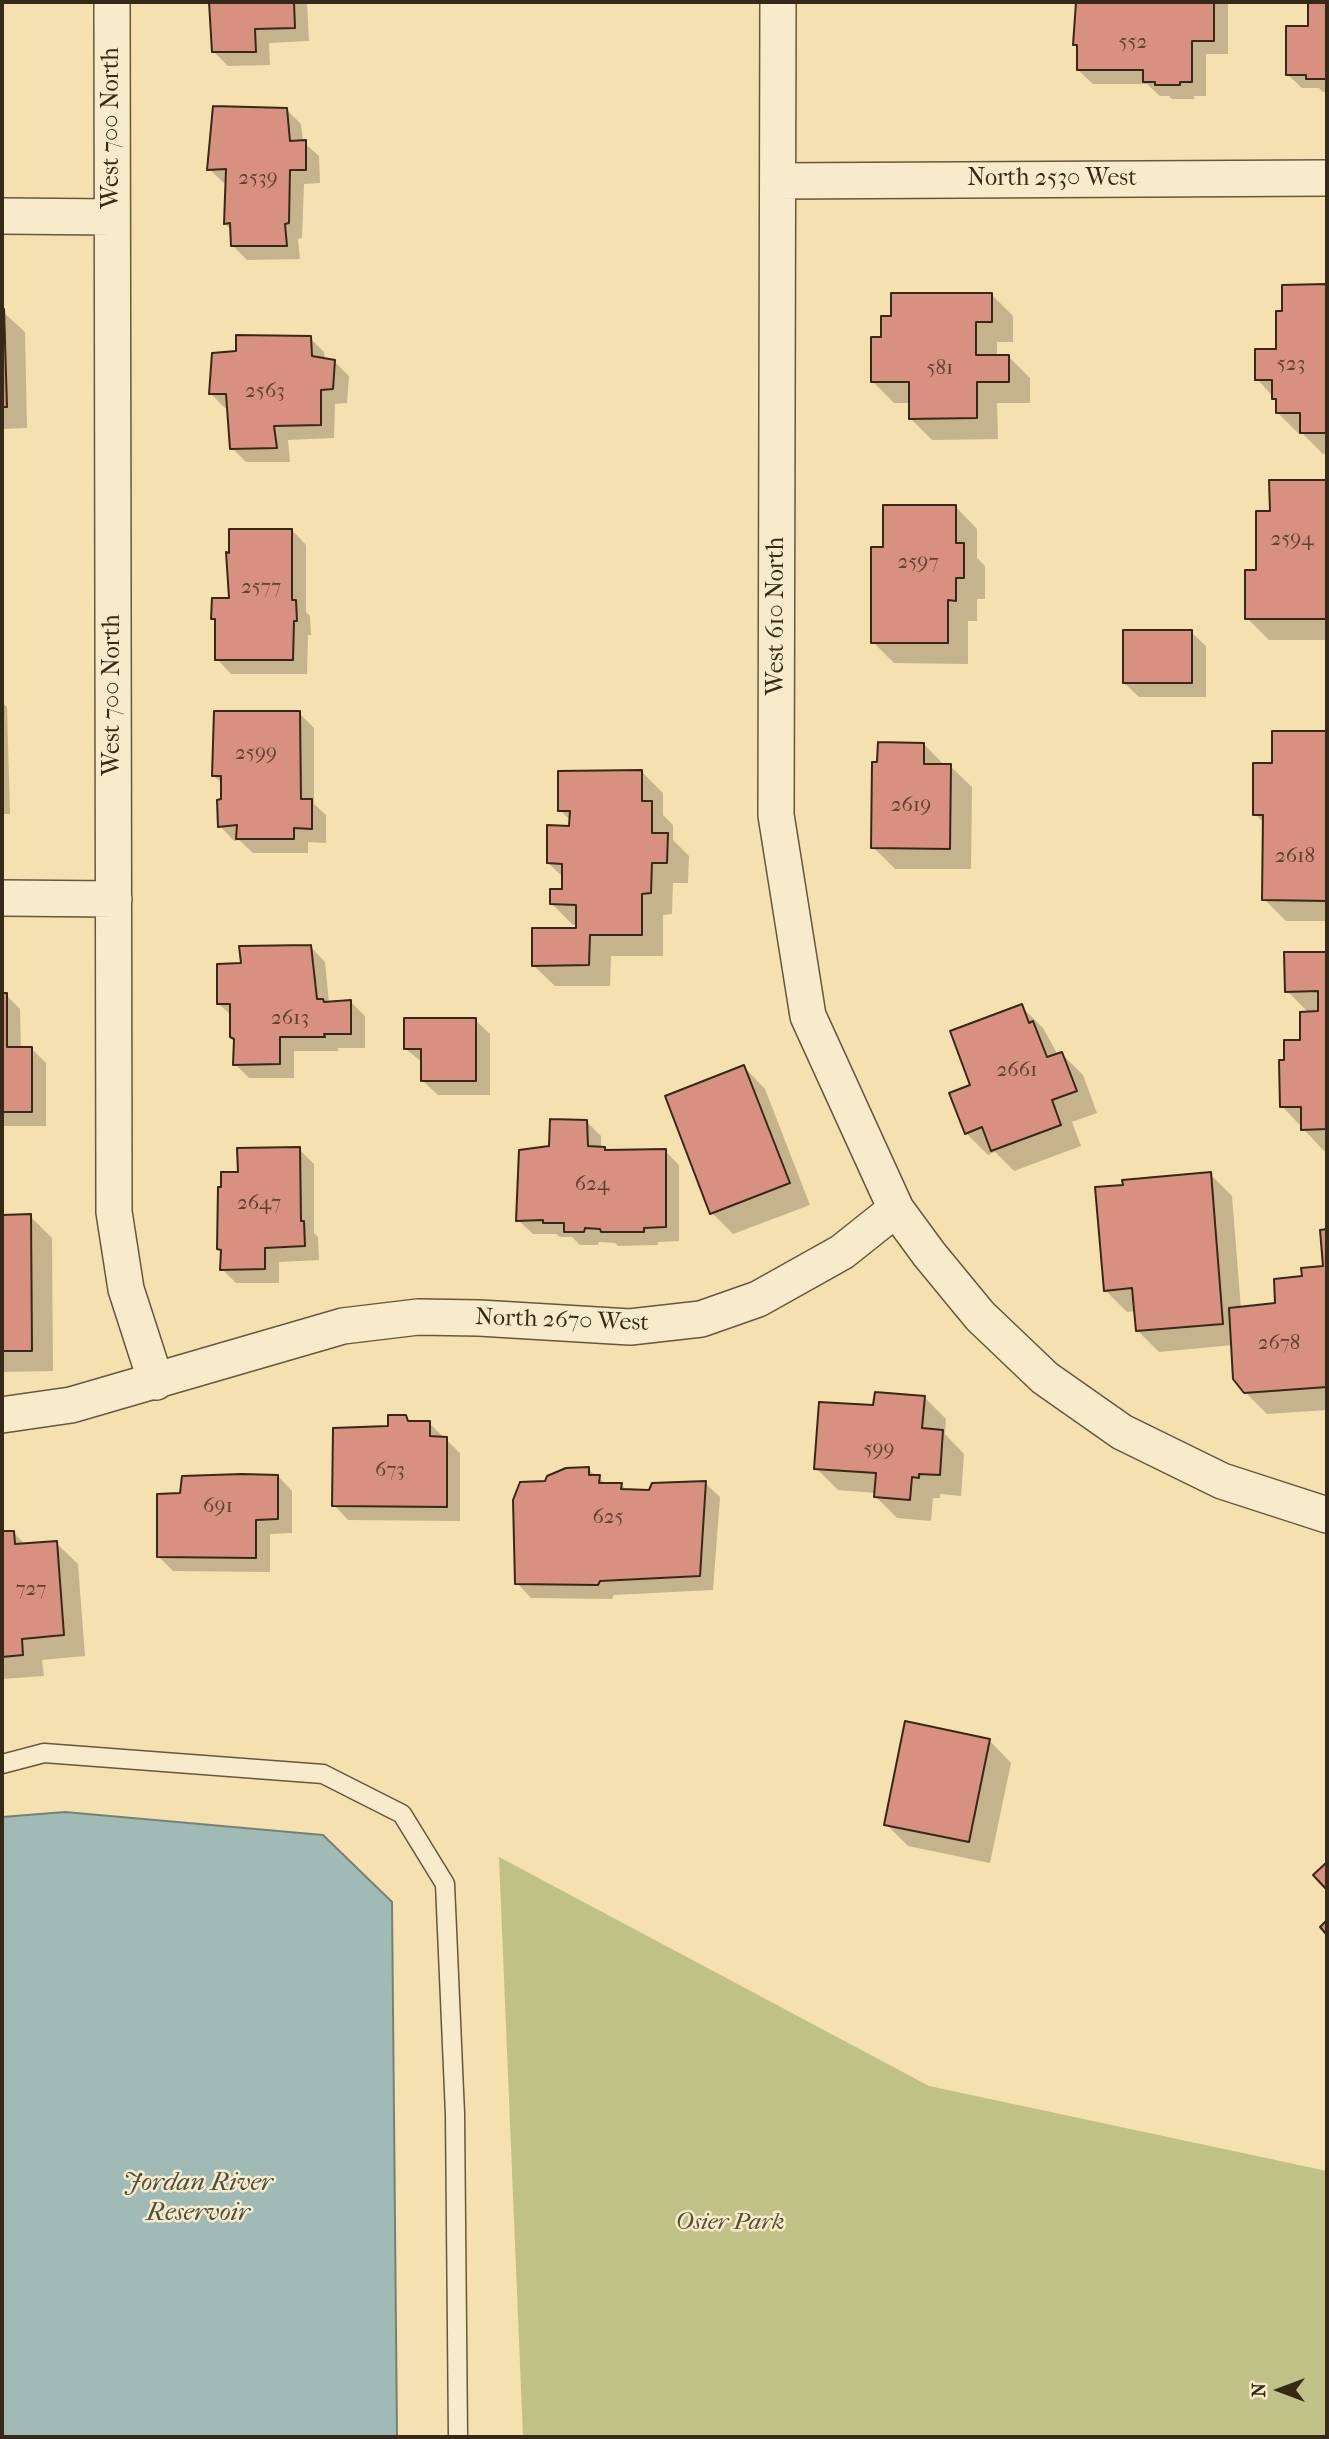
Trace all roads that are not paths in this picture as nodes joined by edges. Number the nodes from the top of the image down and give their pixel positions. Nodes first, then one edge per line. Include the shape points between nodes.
1 (112, 2) edge
2 (778, 2) edge
3 (1327, 178) edge
4 (778, 181) junction
5 (2, 216) edge
6 (112, 217) junction
7 (2, 898) edge
8 (114, 899) junction
9 (896, 1209) junction
10 (156, 1382) junction
11 (2, 1415) edge
12 (1327, 1515) edge
13 (2, 1764) edge
14 (458, 2437) edge

1 - 6 street, West 700 North
2 - 4 street, West 610 North
3 - 4 street, North 2530 West
4 - 9 street, West 610 North via 776,815 808,1016
5 - 6 street
6 - 8 street, West 700 North
7 - 8 street
8 - 10 street, West 700 North via 114,1212 125,1289
9 - 10 street, North 2670 West via 842,1252 758,1300 701,1319 630,1327 418,1317 343,1326
9 - 12 street via 980,1316 1045,1378 1122,1432 1222,1481
10 - 11 street, North 2670 West via 71,1405
13 - 14 lane via 44,1753 323,1773 402,1814 445,1884 455,2114

